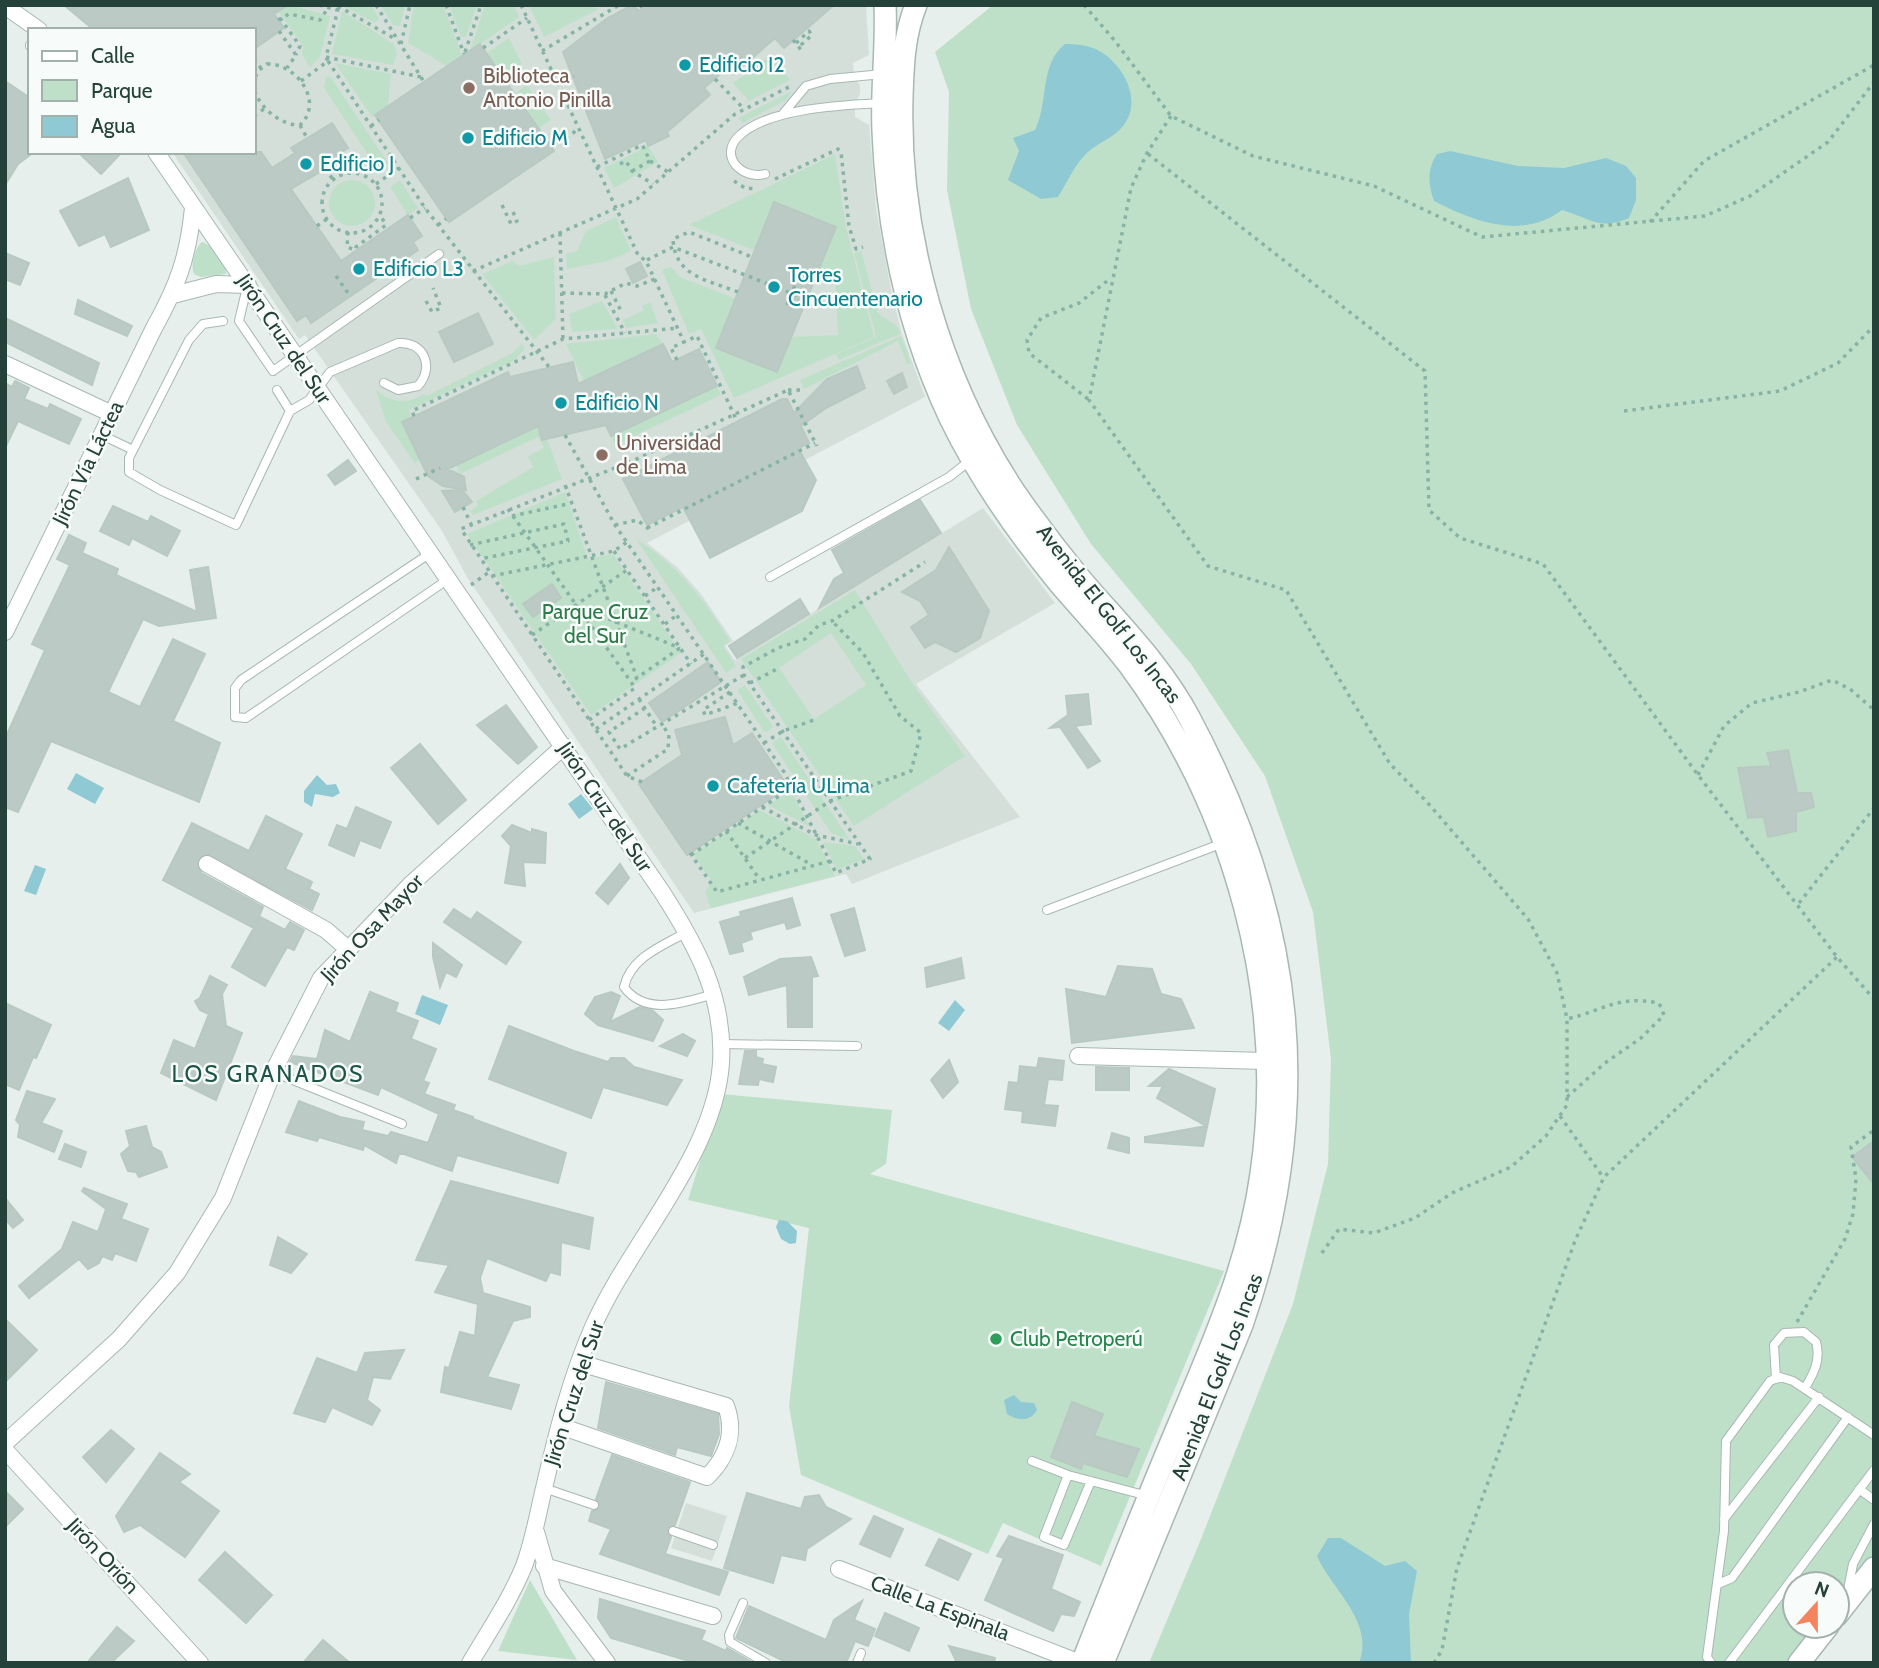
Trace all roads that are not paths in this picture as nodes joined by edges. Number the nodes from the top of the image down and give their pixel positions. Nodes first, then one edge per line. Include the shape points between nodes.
1 (885, 5) edge
2 (916, 5) edge
3 (5, 6) edge
4 (35, 28) edge
5 (884, 73) junction
6 (883, 103) junction
7 (782, 115) junction
8 (157, 154) edge
9 (765, 174) dead end
10 (193, 208) junction
11 (439, 254) dead end
12 (248, 285) junction
13 (173, 295) junction
14 (223, 321) dead end
15 (295, 356) junction
16 (5, 364) edge
17 (384, 383) dead end
18 (318, 388) junction
19 (277, 390) dead end
20 (290, 411) junction
21 (112, 414) junction
22 (102, 435) junction
23 (133, 450) junction
24 (972, 459) junction
25 (429, 554) junction
26 (770, 577) dead end
27 (447, 580) junction
28 (5, 632) edge
29 (564, 746) junction
30 (1223, 843) junction
31 (207, 864) dead end
32 (1047, 911) dead end
33 (687, 932) junction
34 (349, 950) junction
35 (714, 994) junction
36 (721, 1044) junction
37 (857, 1046) dead end
38 (1078, 1056) dead end
39 (1266, 1061) junction
40 (273, 1072) junction
41 (402, 1124) dead end
42 (580, 1363) junction
43 (1776, 1379) junction
44 (1805, 1388) junction
45 (1819, 1397) junction
46 (1848, 1417) junction
47 (560, 1426) junction
48 (1874, 1435) edge
49 (5, 1443) edge
50 (5, 1450) edge
51 (1032, 1461) dead end
52 (1874, 1470) edge
53 (1068, 1475) junction
54 (1091, 1481) junction
55 (544, 1488) junction
56 (1860, 1489) junction
57 (1151, 1497) junction
58 (1874, 1500) edge
59 (594, 1505) dead end
60 (1724, 1519) junction
61 (1874, 1524) edge
62 (536, 1530) junction
63 (673, 1531) dead end
64 (713, 1545) dead end
65 (544, 1566) junction
66 (1874, 1568) edge
67 (839, 1569) dead end
68 (1851, 1570) edge
69 (1718, 1584) junction
70 (1851, 1597) edge
71 (743, 1603) dead end
72 (713, 1616) dead end
73 (1817, 1640) edge
74 (862, 1653) dead end
75 (200, 1663) edge
76 (470, 1663) edge
77 (607, 1663) edge
78 (766, 1663) edge
79 (857, 1663) edge
80 (1081, 1663) edge
81 (1103, 1663) edge
82 (1712, 1663) edge
83 (1729, 1663) edge
84 (1799, 1663) edge

1 - 5 street, Avenida El Golf Los Incas
2 - 81 street, Avenida El Golf Los Incas via 904,60 905,169 913,231 947,359 985,441 1015,491 1188,714 1230,800 1262,887 1284,1006 1286,1130 1281,1179 1257,1280
3 - 4 street
5 - 6 street, Avenida El Golf Los Incas
5 - 7 lane via 806,86
6 - 7 lane
6 - 24 street, Avenida El Golf Los Incas via 887,191 903,284 929,367
7 - 9 lane via 745,132 734,143 736,166 749,175
8 - 10 street, Jirón Cruz del Sur
10 - 12 street, Jirón Cruz del Sur
10 - 13 street, Jirón Vía Láctea via 187,254
11 - 15 lane
12 - 13 street via 216,284
12 - 15 street, Jirón Cruz del Sur
12 - 15 lane via 239,321 273,371
13 - 21 street, Jirón Vía Láctea
14 - 23 lane via 202,324 195,331
15 - 18 street, Jirón Cruz del Sur
16 - 21 street
17 - 18 lane via 398,390 418,386 425,377 426,364 419,348 410,343 392,345 330,372
18 - 20 lane via 309,400
18 - 25 street, Jirón Cruz del Sur
19 - 20 lane
20 - 23 lane via 236,526 135,477 128,465
21 - 22 street, Jirón Vía Láctea
22 - 23 lane
22 - 28 street, Jirón Vía Láctea
24 - 26 lane via 949,477
24 - 30 street, Avenida El Golf Los Incas via 1027,543 1128,664 1169,724 1212,808
25 - 27 street, Jirón Cruz del Sur
25 - 27 lane via 241,680 235,688 235,717 246,718
27 - 29 street, Jirón Cruz del Sur
29 - 33 street, Jirón Cruz del Sur
29 - 34 street, Jirón Osa Mayor via 410,885
30 - 32 lane
30 - 39 street, Avenida El Golf Los Incas via 1255,947
31 - 34 street via 326,930
33 - 35 street, Jirón Cruz del Sur
33 - 35 lane via 635,963 624,987 640,1001 660,1006
34 - 40 street, Jirón Osa Mayor via 321,978
35 - 36 street, Jirón Cruz del Sur
36 - 37 lane
36 - 42 street, Jirón Cruz del Sur via 714,1100 699,1139 606,1303
38 - 39 street
39 - 57 street, Avenida El Golf Los Incas via 1262,1173 1239,1274
40 - 41 lane
40 - 49 street, Jirón Osa Mayor via 223,1198 177,1273 119,1339
42 - 47 street, Jirón Cruz del Sur
42 - 47 street via 726,1406 732,1422 723,1461 707,1477
43 - 44 lane
43 - 44 lane via 1774,1345 1784,1333 1799,1331 1811,1336 1818,1348 1816,1368
43 - 60 lane via 1726,1441
44 - 45 lane
45 - 46 lane
45 - 60 lane
46 - 48 lane
46 - 69 lane via 1732,1578
47 - 55 street, Jirón Cruz del Sur
50 - 75 street, Jirón Orión
51 - 53 lane
52 - 56 lane
53 - 54 lane
53 - 54 lane via 1044,1537 1064,1545
54 - 57 lane
55 - 59 lane
55 - 62 street, Jirón Cruz del Sur
56 - 58 lane
56 - 83 lane
57 - 80 street, Avenida El Golf Los Incas
60 - 69 lane
61 - 68 lane
62 - 65 street, Jirón Cruz del Sur
62 - 76 street, Jirón Cruz del Sur via 503,1608
63 - 64 lane
65 - 72 street
65 - 77 street, Jirón Cruz del Sur via 553,1591
66 - 70 street
67 - 80 street, Calle La Espinala
69 - 82 lane via 1707,1657
71 - 78 lane via 730,1642
73 - 84 street
74 - 79 lane

